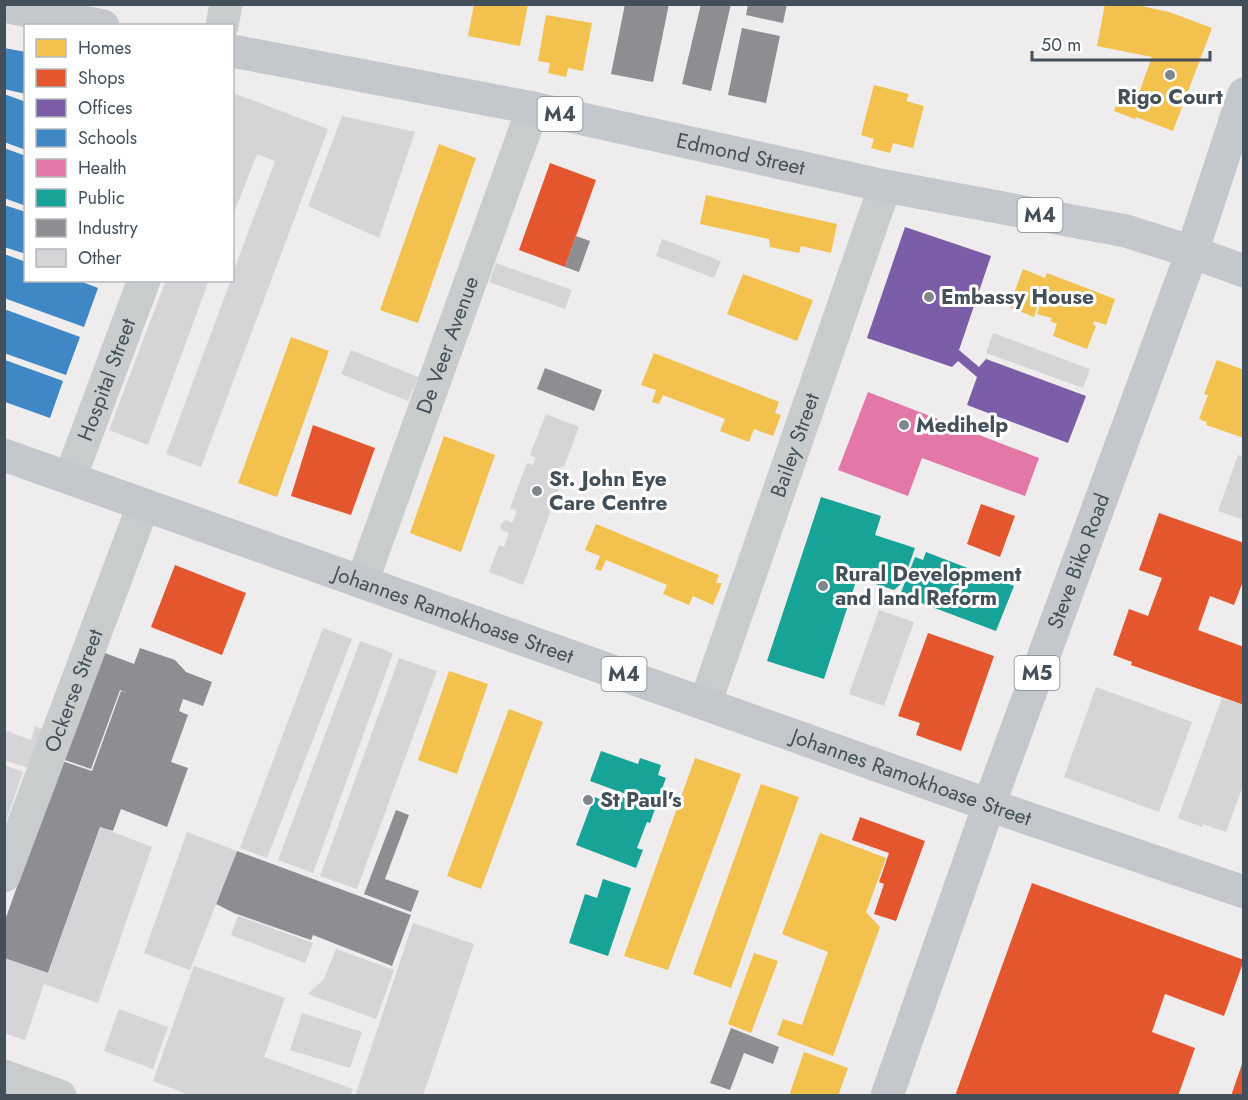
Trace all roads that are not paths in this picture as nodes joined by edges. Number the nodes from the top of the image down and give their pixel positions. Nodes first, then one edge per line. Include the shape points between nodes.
1 (226, 4) edge
2 (4, 6) edge
3 (93, 24) edge
4 (222, 24) edge
5 (234, 51) edge
6 (1244, 94) edge
7 (533, 108) junction
8 (885, 186) junction
9 (1192, 252) junction
10 (1244, 271) edge
11 (143, 282) edge
12 (4, 456) edge
13 (70, 478) junction
14 (143, 506) junction
15 (362, 582) junction
16 (705, 704) junction
17 (989, 805) junction
18 (4, 876) edge
19 (1244, 892) edge
20 (4, 1076) edge
21 (60, 1095) edge
22 (887, 1095) edge

1 - 4 street
2 - 3 main road
5 - 7 main road, Edmond Street / M4
6 - 9 main road, Steve Biko Road / M5
7 - 8 main road, Edmond Street / M4
7 - 15 street, De Veer Avenue
8 - 9 main road, Edmond Street / M4 via 1126,231
8 - 16 street, Bailey Street
9 - 10 main road, Edmond Street / M4
9 - 17 main road, Steve Biko Road / M5
11 - 13 street, Hospital Street
12 - 13 main road, Johannes Ramokhoase Street / M4
13 - 14 main road, Johannes Ramokhoase Street / M4
14 - 15 main road, Johannes Ramokhoase Street / M4
14 - 18 street, Ockerse Street
15 - 16 main road, Johannes Ramokhoase Street / M4
16 - 17 main road, Johannes Ramokhoase Street / M4
17 - 19 main road, Johannes Ramokhoase Street / M4
17 - 22 main road, Steve Biko Road / M5
20 - 21 street

